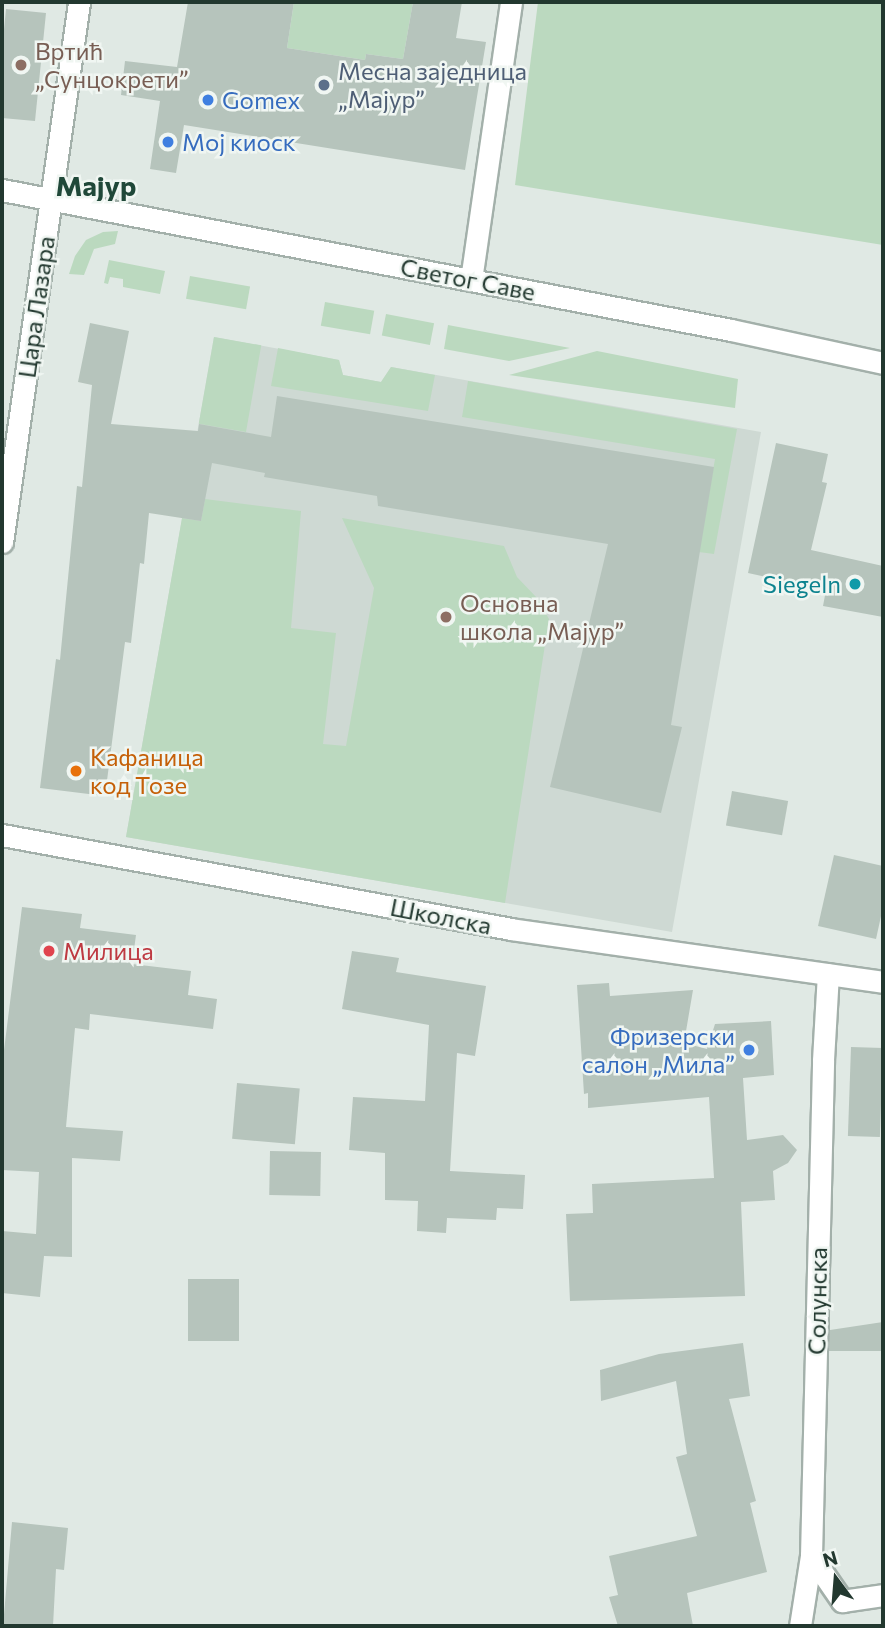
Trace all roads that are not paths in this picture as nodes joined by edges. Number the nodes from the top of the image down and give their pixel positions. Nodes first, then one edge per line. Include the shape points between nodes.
1 (79, 2) edge
2 (511, 2) edge
3 (2, 190) edge
4 (52, 198) junction
5 (471, 280) junction
6 (883, 363) edge
7 (2, 541) edge
8 (2, 835) edge
9 (828, 974) junction
10 (883, 982) edge
11 (811, 1556) junction
12 (883, 1595) edge
13 (800, 1626) edge

1 - 4 street, Цара Лазара
2 - 5 street
3 - 4 street, Светог Саве
4 - 5 street, Светог Саве
4 - 7 street, Цара Лазара
5 - 6 street, Светог Саве
8 - 9 street, Школска via 512,929
9 - 10 street, Школска
9 - 11 street, Солунска
11 - 12 street via 842,1601
11 - 13 street, Солунска

